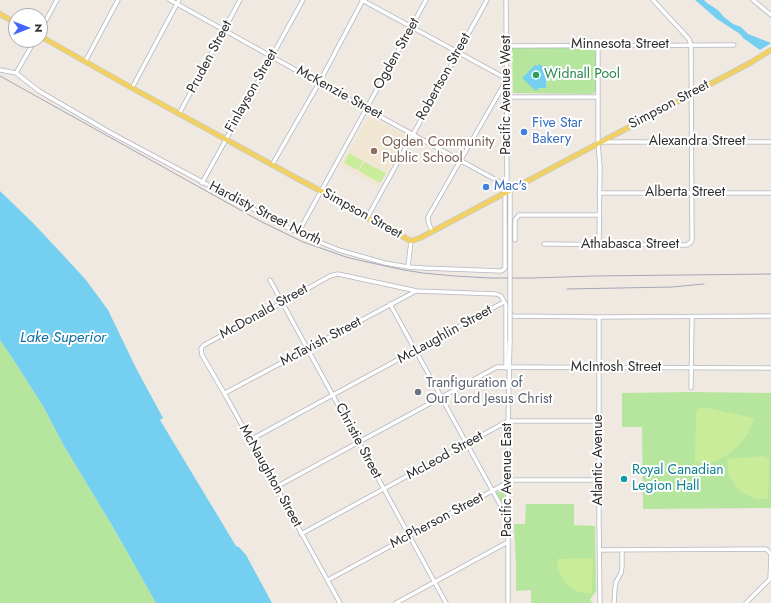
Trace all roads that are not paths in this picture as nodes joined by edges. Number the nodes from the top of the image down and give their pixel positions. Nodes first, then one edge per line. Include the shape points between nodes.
1 (57, 0) edge
2 (118, 0) edge
3 (170, 0) edge
4 (240, 0) edge
5 (303, 0) edge
6 (363, 0) edge
7 (426, 0) edge
8 (487, 0) edge
9 (506, 0) edge
10 (653, 0) edge
11 (753, 0) edge
12 (178, 2) edge
13 (771, 15) edge
14 (48, 16) edge
15 (411, 27) junction
16 (224, 30) junction
17 (48, 41) edge
18 (691, 45) junction
19 (734, 45) dead end
20 (507, 46) junction
21 (598, 46) junction
22 (30, 48) edge
23 (771, 50) edge
24 (458, 52) junction
25 (271, 56) junction
26 (85, 62) junction
27 (0, 70) edge
28 (16, 72) junction
29 (507, 78) junction
30 (319, 83) junction
31 (132, 88) junction
32 (691, 94) junction
33 (507, 97) junction
34 (598, 97) junction
35 (366, 109) junction
36 (179, 114) junction
37 (413, 134) junction
38 (226, 140) junction
39 (598, 142) junction
40 (691, 142) junction
41 (771, 142) edge
42 (460, 160) junction
43 (272, 165) junction
44 (202, 183) junction
45 (508, 189) junction
46 (321, 191) junction
47 (691, 193) junction
48 (771, 193) edge
49 (599, 194) junction
50 (599, 214) junction
51 (367, 218) junction
52 (432, 231) junction
53 (298, 233) junction
54 (411, 240) junction
55 (515, 240) dead end
56 (544, 244) dead end
57 (599, 245) junction
58 (408, 267) junction
59 (270, 280) dead end
60 (417, 290) junction
61 (283, 302) junction
62 (390, 304) junction
63 (505, 304) junction
64 (771, 316) edge
65 (599, 317) junction
66 (692, 317) junction
67 (308, 348) junction
68 (201, 349) joint
69 (416, 350) junction
70 (508, 368) junction
71 (599, 368) junction
72 (691, 368) junction
73 (771, 368) edge
74 (691, 388) dead end
75 (224, 393) junction
76 (334, 395) junction
77 (441, 397) junction
78 (508, 421) junction
79 (599, 421) junction
80 (250, 440) junction
81 (359, 442) junction
82 (466, 444) junction
83 (599, 480) junction
84 (508, 482) junction
85 (276, 487) junction
86 (384, 489) junction
87 (492, 491) junction
88 (508, 518) junction
89 (301, 534) junction
90 (410, 536) junction
91 (508, 542) junction
92 (600, 550) junction
93 (622, 550) junction
94 (328, 580) junction
95 (435, 582) junction
96 (340, 603) edge
97 (396, 603) edge
98 (446, 603) edge
99 (508, 603) edge
100 (600, 603) edge
101 (614, 603) edge
102 (746, 603) edge

1 - 14 street
2 - 26 street
3 - 12 street, McKenzie Street
4 - 16 street, Pruden Street
5 - 25 street, Finlayson Street
6 - 15 street
6 - 30 street
7 - 15 street, Ogden Street
8 - 24 street, Robertson Street
9 - 20 street, Pacific Avenue West
10 - 18 street via 689,39
11 - 13 street
12 - 16 street, McKenzie Street
12 - 31 street
15 - 24 street
15 - 35 street, Ogden Street
16 - 25 street, McKenzie Street
16 - 36 street, Pruden Street
17 - 26 main road, Simpson Street
18 - 19 street, Minnesota Street
18 - 21 street, Minnesota Street
18 - 32 street
20 - 21 street, Minnesota Street
20 - 29 street, Pacific Avenue West
21 - 34 street
22 - 28 street
23 - 32 main road, Simpson Street
24 - 29 street
24 - 37 street, Robertson Street
25 - 30 street, McKenzie Street
25 - 38 street, Finlayson Street
26 - 31 main road, Simpson Street
27 - 28 street
28 - 44 street, Hardisty Street North via 39,92
29 - 33 street, Pacific Avenue West
29 - 42 street
30 - 35 street, McKenzie Street
30 - 43 street
31 - 36 main road, Simpson Street
32 - 39 main road, Simpson Street
32 - 40 street
33 - 34 street
33 - 45 street, Pacific Avenue West
34 - 39 street
35 - 37 street, McKenzie Street
35 - 46 street, Ogden Street
36 - 38 main road, Simpson Street
37 - 42 street, McKenzie Street
37 - 51 street, Robertson Street
38 - 43 main road, Simpson Street
38 - 44 street, Finlayson Street
39 - 40 street, Alexandra Street
39 - 45 main road, Simpson Street
39 - 49 street
40 - 41 street, Alexandra Street
40 - 47 street
42 - 45 street, McKenzie Street
42 - 52 street via 428,217
43 - 46 main road, Simpson Street
44 - 53 street, Hardisty Street North
45 - 52 main road, Simpson Street
45 - 58 street, Hardisty Street North via 503,270
45 - 70 street, Pacific Avenue East, bridge
46 - 51 main road, Simpson Street
46 - 53 street, Ogden Street
47 - 48 street, Alberta Street
47 - 49 street, Alberta Street
47 - 57 street, Athabasca Street via 692,240 689,244
49 - 50 street
50 - 55 street via 519,215 515,220
50 - 57 street
51 - 54 main road, Simpson Street
52 - 54 main road, Simpson Street
53 - 58 street, Hardisty Street North via 335,248
54 - 58 street
56 - 57 street, Athabasca Street
59 - 61 street, Christie Street
60 - 61 street, McDonald Street via 334,274
60 - 62 street, McTavish Street
60 - 63 street via 496,294 501,296
61 - 67 street, Christie Street
61 - 68 street, McDonald Street via 208,342
62 - 67 street, McTavish Street
62 - 69 street
63 - 65 street, McLaughlin Street via 512,316
63 - 69 street, McLaughlin Street
63 - 70 street
64 - 66 street, McLaughlin Street
65 - 66 street, McLaughlin Street
65 - 71 street, Atlantic Avenue
66 - 72 street
67 - 75 street, McTavish Street
67 - 76 street, Christie Street
68 - 75 street, McNaughton Street
69 - 76 street, McLaughlin Street
69 - 77 street
70 - 71 street, McIntosh Street
70 - 77 street, McIntosh Street via 497,367
70 - 78 street, Pacific Avenue East
71 - 72 street, McIntosh Street
71 - 79 street, Atlantic Avenue
72 - 73 street, McIntosh Street
72 - 74 street
75 - 80 street, McNaughton Street
76 - 80 street, McLaughlin Street
76 - 81 street, Christie Street
77 - 81 street, McIntosh Street
77 - 82 street
78 - 79 street, McLeod Street
78 - 82 street, McLeod Street
78 - 84 street, Pacific Avenue East
79 - 83 street, Atlantic Avenue
80 - 85 street, McNaughton Street
81 - 85 street, McIntosh Street
81 - 86 street, Christie Street
82 - 86 street, McLeod Street
82 - 87 street
83 - 84 street, McPherson Street
83 - 92 street, Atlantic Avenue
84 - 87 street, McPherson Street
84 - 88 street, Pacific Avenue East
85 - 89 street, McNaughton Street
86 - 89 street, McLeod Street
86 - 90 street, Christie Street
87 - 88 street
87 - 90 street, McPherson Street
88 - 91 street, Pacific Avenue East
89 - 94 street, McNaughton Street
90 - 94 street, McPherson Street
90 - 95 street, Christie Street
91 - 95 street
91 - 99 street, Pacific Avenue East
92 - 93 street
92 - 100 street, Atlantic Avenue
93 - 101 street via 622,567 614,588
93 - 102 street via 766,549 771,554 770,579
94 - 96 street, McNaughton Street
95 - 97 street
95 - 98 street, Christie Street

